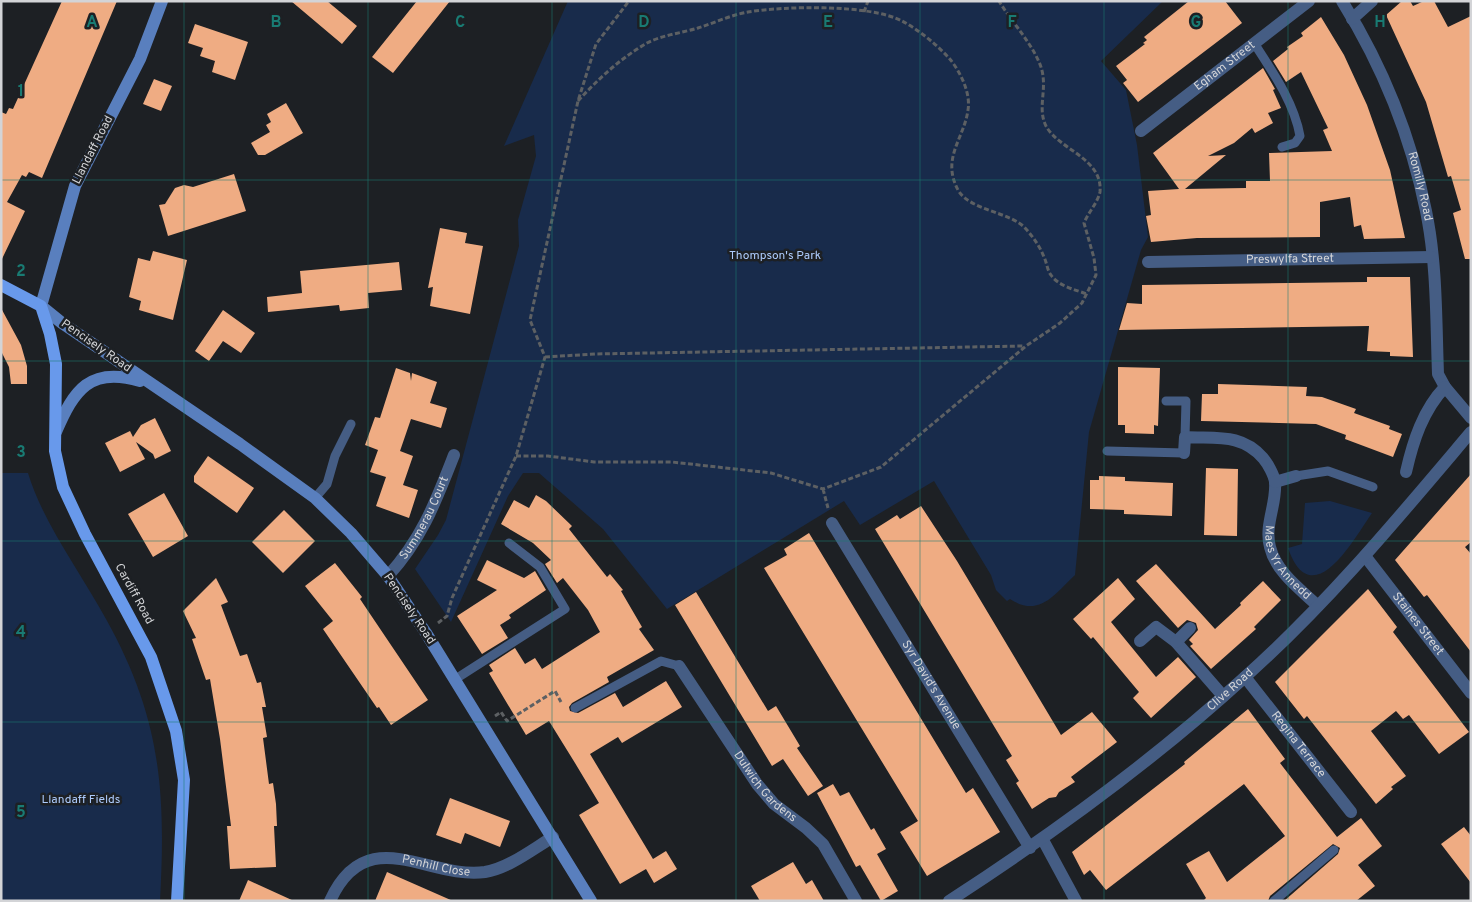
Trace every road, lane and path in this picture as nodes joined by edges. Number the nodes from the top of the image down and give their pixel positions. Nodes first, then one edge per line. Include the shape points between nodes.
1 (162, 1) edge
2 (629, 1) edge
3 (868, 1) edge
4 (999, 1) edge
5 (1309, 1) edge
6 (1342, 1) edge
7 (1372, 1) edge
8 (864, 12) junction
9 (1352, 18) junction
10 (1254, 43) junction
11 (578, 101) junction
12 (1141, 131) dead end
13 (1282, 148) dead end
14 (1432, 257) junction
15 (1148, 262) dead end
16 (1, 285) edge
17 (1087, 294) junction
18 (41, 306) junction
19 (1026, 346) junction
20 (545, 357) junction
21 (152, 384) junction
22 (1444, 387) junction
23 (1166, 400) dead end
24 (1471, 418) edge
25 (351, 424) dead end
26 (56, 432) junction
27 (1471, 432) edge
28 (1185, 437) junction
29 (1108, 452) dead end
30 (1184, 453) joint
31 (454, 455) dead end
32 (516, 456) junction
33 (1406, 472) dead end
34 (1296, 476) joint
35 (1275, 482) junction
36 (1373, 487) dead end
37 (314, 498) junction
38 (832, 523) dead end
39 (509, 543) dead end
40 (1364, 556) junction
41 (388, 576) junction
42 (1318, 606) junction
43 (1190, 628) dead end
44 (426, 633) junction
45 (1140, 641) dead end
46 (1176, 642) junction
47 (680, 666) joint
48 (1245, 677) junction
49 (454, 680) junction
50 (1471, 693) edge
51 (1223, 696) junction
52 (575, 708) joint
53 (482, 724) junction
54 (1351, 812) dead end
55 (553, 837) junction
56 (1043, 840) junction
57 (1030, 848) junction
58 (1334, 850) dead end
59 (177, 901) edge
60 (330, 901) edge
61 (591, 901) edge
62 (856, 901) edge
63 (949, 901) edge
64 (1076, 901) edge
65 (1274, 901) edge

1 - 18 main road, Llandaff Road via 140,59 75,186
2 - 11 path via 596,44
3 - 8 path
4 - 17 path via 1039,62 1046,86 1041,112 1046,126 1057,140 1089,163 1098,180 1100,192 1084,222 1096,275
5 - 10 street, Egham Street
6 - 9 street, Romilly Road
7 - 9 street
8 - 11 path via 791,8 747,12 649,42 618,63
8 - 17 path via 900,20 926,36 950,59 960,74 968,110 952,163 953,178 959,192 974,203 1024,226 1035,239 1051,276 1066,287
9 - 14 street, Romilly Road via 1392,100 1416,167
10 - 12 street, Egham Street
10 - 13 lane via 1278,82 1297,123 1300,136
11 - 20 path via 530,320
14 - 15 street, Preswylfa Street
14 - 22 street, Romilly Road via 1438,374
16 - 18 main road
17 - 19 path via 1060,323
18 - 21 main road, Pencisely Road
18 - 26 main road, Cardiff Road via 55,357
19 - 20 path via 605,353
19 - 32 path via 881,468 822,489 772,473 672,462 594,462
20 - 32 path
21 - 26 main road, Pencisely Road via 114,375 92,381 75,395
21 - 37 main road, Pencisely Road
22 - 24 street, Romilly Road
22 - 33 street via 1414,438
23 - 28 lane via 1186,401
25 - 37 lane via 335,456 327,484
26 - 59 main road, Cardiff Road via 55,451 63,487 143,639 176,731 184,780
27 - 40 street, Clive Road
28 - 30 street
28 - 35 street via 1236,439 1248,444 1267,463
29 - 30 lane
31 - 41 street, Summerau Court via 429,519 405,557
32 - 44 path via 452,598 447,616
34 - 35 street
34 - 36 lane via 1328,472
35 - 42 street, Maes Yr Annedd via 1268,528 1270,547 1276,564
37 - 41 main road, Pencisely Road
38 - 57 street, Syr David's Avenue
39 - 49 lane via 540,567 565,609
40 - 42 street, Clive Road
40 - 50 street, Staines Street
41 - 44 main road, Pencisely Road
42 - 48 street, Clive Road
43 - 46 street
44 - 49 main road, Pencisely Road
45 - 46 street via 1156,627
46 - 51 street
47 - 52 lane via 660,661
47 - 62 street, Dulwich Gardens via 757,784 774,804 823,844
48 - 51 street, Clive Road
48 - 54 street, Regina Terrace
49 - 53 main road, Pencisely Road
51 - 56 street, Clive Road via 1104,796
52 - 53 path via 568,712 554,691 507,721 501,712
53 - 55 main road, Pencisely Road
55 - 60 street, Penhill Close via 487,872 465,873 394,857 375,860 357,867 338,884
55 - 61 main road, Pencisely Road
56 - 57 street, Clive Road
56 - 64 street
57 - 63 street, Clive Road
58 - 65 lane

